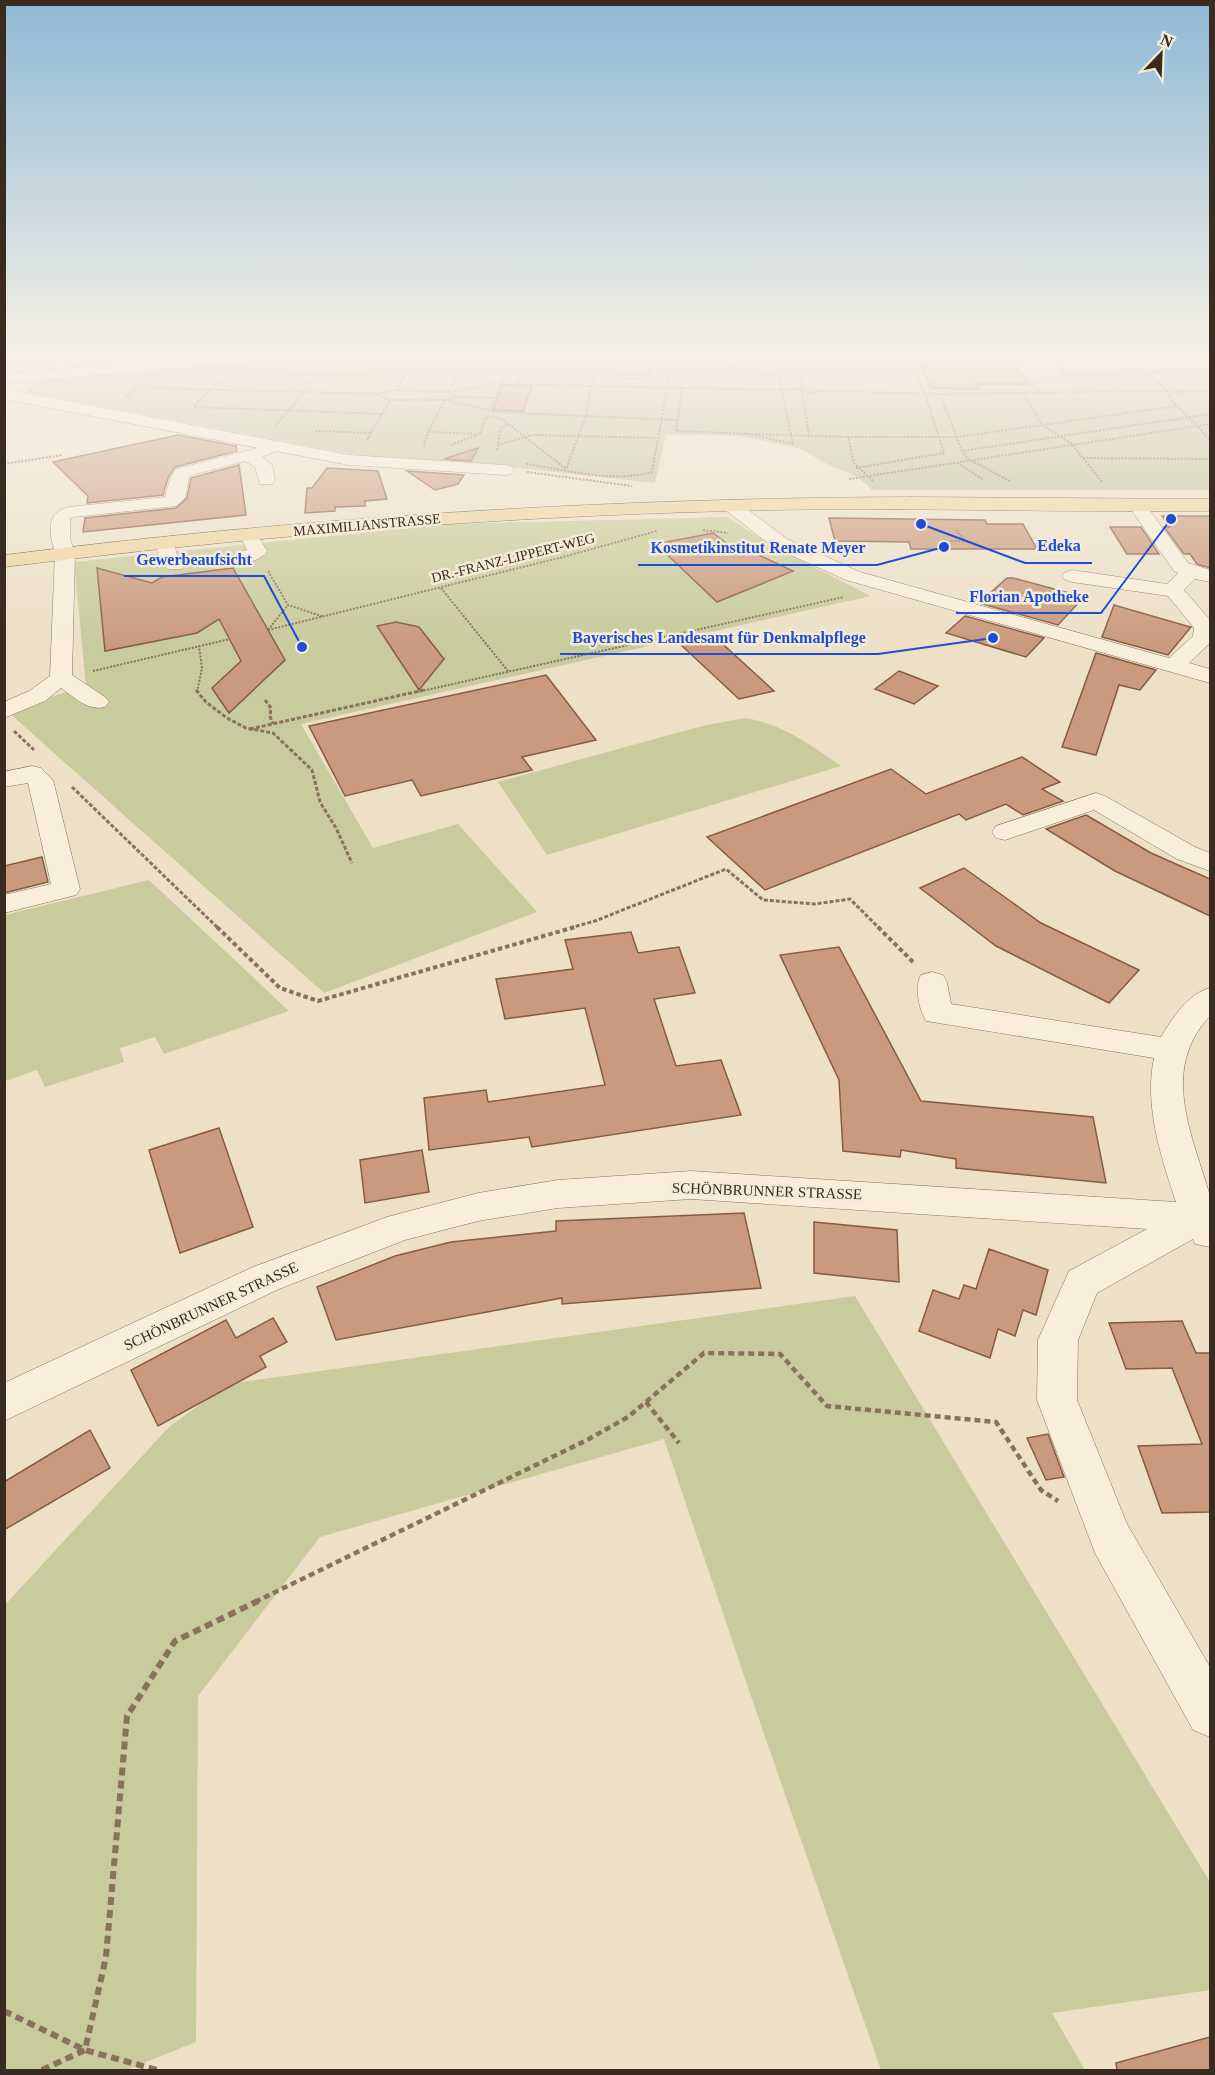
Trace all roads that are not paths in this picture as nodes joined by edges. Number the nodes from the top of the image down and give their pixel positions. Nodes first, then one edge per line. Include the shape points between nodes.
1 (262, 452) edge
2 (305, 452) edge
3 (247, 455) junction
4 (512, 467) road end
5 (266, 480) dead end
6 (730, 505) junction
7 (1137, 505) junction
8 (1210, 505) edge
9 (166, 543) junction
10 (65, 553) junction
11 (4, 561) edge
12 (175, 565) dead end
13 (1201, 574) edge
14 (1072, 576) dead end
15 (1174, 591) junction
16 (1173, 666) junction
17 (1210, 676) edge
18 (61, 678) junction
19 (97, 702) dead end
20 (9, 720) edge
21 (4, 780) edge
22 (1005, 832) dead end
23 (1210, 863) edge
24 (4, 904) edge
25 (932, 982) road end
26 (1210, 998) edge
27 (1172, 1050) junction
28 (1207, 1223) edge
29 (4, 1403) edge
30 (1210, 1713) edge

1 - 3 street
2 - 4 street via 349,460
3 - 5 street via 263,465
3 - 10 street via 182,473 176,498 170,502 64,514 60,520
6 - 7 main road, MAXIMILIANSTRASSE
6 - 9 main road, MAXIMILIANSTRASSE via 521,514 249,548
6 - 16 street via 780,543 853,576
7 - 8 main road, MAXIMILIANSTRASSE
7 - 13 street via 1181,567
9 - 10 main road, MAXIMILIANSTRASSE
9 - 12 street via 169,562
10 - 11 main road, MAXIMILIANSTRASSE
10 - 18 street
13 - 15 street via 1176,586
14 - 15 street
15 - 16 street via 1205,627 1203,638
16 - 17 street
18 - 19 street
18 - 20 street
21 - 24 street via 32,773 40,780 66,889
22 - 23 street via 1096,801
25 - 27 street via 937,1013
26 - 27 street via 1180,1032
27 - 28 street via 1167,1086 1173,1128
28 - 29 street, SCHÖNBRUNNER STRASSE via 823,1191 691,1185 558,1194 400,1227 322,1256 266,1278
28 - 30 street via 1082,1282 1058,1340 1056,1400 1111,1538

